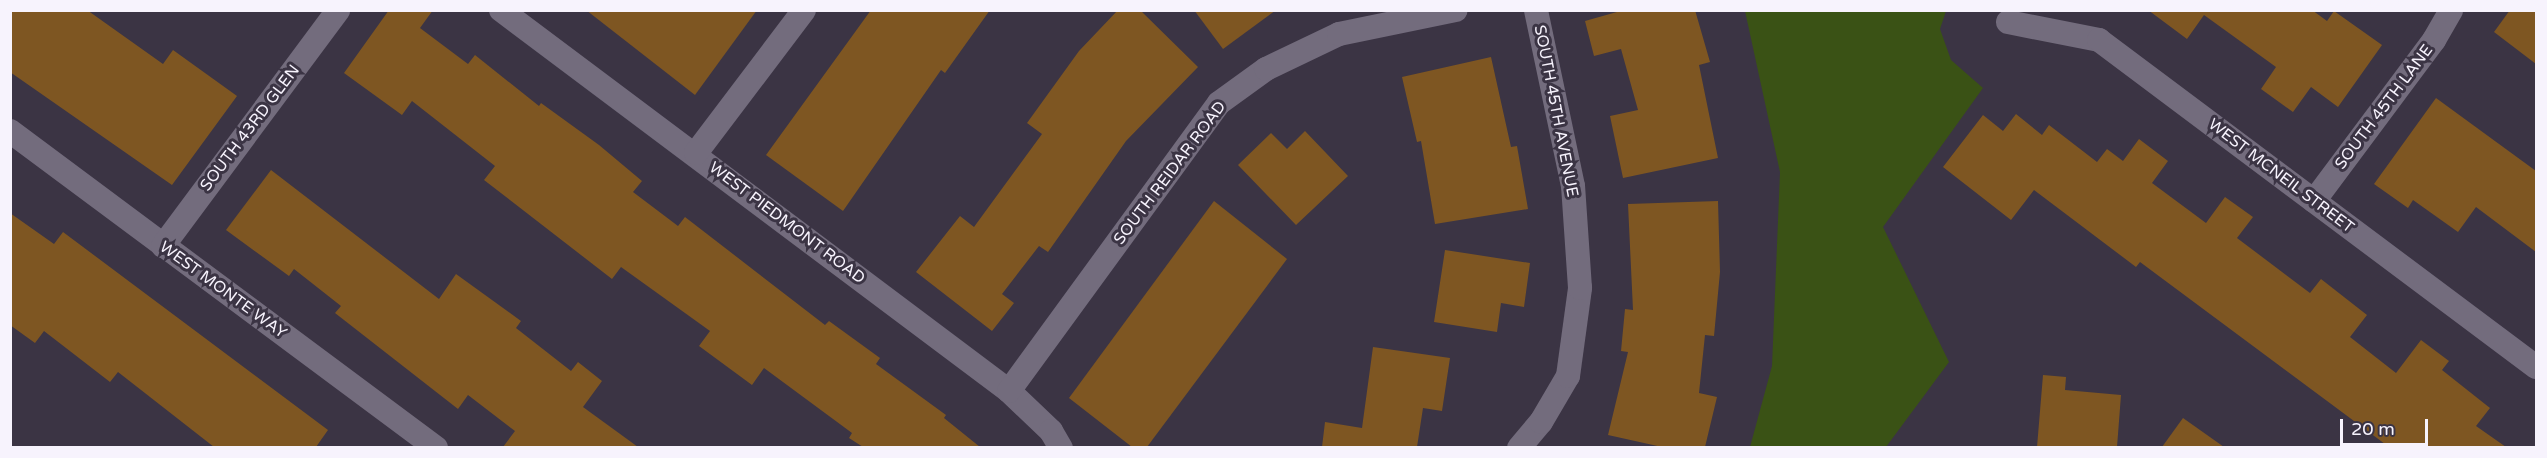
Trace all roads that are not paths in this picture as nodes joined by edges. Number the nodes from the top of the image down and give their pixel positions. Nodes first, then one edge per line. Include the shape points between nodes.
1 (338, 10) edge
2 (501, 10) edge
3 (804, 10) edge
4 (1456, 10) edge
5 (1536, 10) edge
6 (2451, 10) edge
7 (2008, 22) dead end
8 (10, 131) edge
9 (696, 153) junction
10 (2314, 201) junction
11 (163, 246) junction
12 (2536, 367) edge
13 (1009, 391) junction
14 (436, 447) edge
15 (1061, 447) edge
16 (1519, 447) edge

1 - 11 street, SOUTH 43RD GLEN
2 - 9 street, WEST PIEDMONT ROAD
3 - 9 street
4 - 13 street, SOUTH REIDAR ROAD via 1339,34 1266,69 1219,103
5 - 16 street, SOUTH 45TH AVENUE via 1573,186 1580,288 1568,376 1541,422
6 - 10 street, SOUTH 45TH LANE via 2434,40
7 - 10 street, WEST MCNEIL STREET via 2099,40
8 - 11 street, WEST MONTE WAY
9 - 13 street, WEST PIEDMONT ROAD
10 - 12 street, WEST MCNEIL STREET
11 - 14 street, WEST MONTE WAY
13 - 15 street, WEST PIEDMONT ROAD via 1051,431

